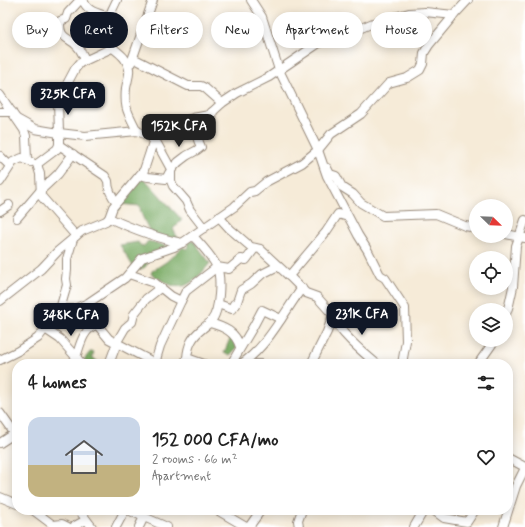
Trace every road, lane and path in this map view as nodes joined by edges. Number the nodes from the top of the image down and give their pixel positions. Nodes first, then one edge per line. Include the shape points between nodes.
1 (81, 0) edge
2 (117, 0) edge
3 (154, 0) edge
4 (251, 0) edge
5 (468, 0) edge
6 (94, 12) edge
7 (111, 12) edge
8 (454, 15) junction
9 (112, 48) joint
10 (133, 58) junction
11 (85, 60) junction
12 (129, 70) junction
13 (279, 70) junction
14 (0, 95) edge
15 (222, 103) junction
16 (0, 112) edge
17 (212, 112) junction
18 (14, 116) junction
19 (137, 131) junction
20 (59, 134) junction
21 (154, 138) junction
22 (59, 145) junction
23 (317, 151) junction
24 (73, 154) junction
25 (0, 156) edge
26 (27, 160) junction
27 (37, 164) junction
28 (10, 166) junction
29 (171, 169) junction
30 (140, 175) junction
31 (0, 182) edge
32 (40, 191) junction
33 (117, 202) junction
34 (9, 205) dead end
35 (0, 210) edge
36 (219, 217) junction
37 (348, 217) junction
38 (17, 218) dead end
39 (109, 218) junction
40 (525, 220) edge
41 (469, 227) edge
42 (204, 228) junction
43 (193, 236) junction
44 (75, 237) junction
45 (522, 237) edge
46 (182, 243) junction
47 (255, 248) junction
48 (218, 266) junction
49 (278, 266) junction
50 (129, 274) junction
51 (289, 276) junction
52 (160, 288) junction
53 (302, 288) junction
54 (181, 300) junction
55 (0, 301) edge
56 (509, 303) edge
57 (218, 304) junction
58 (60, 309) junction
59 (333, 315) junction
60 (281, 319) junction
61 (210, 323) junction
62 (45, 329) junction
63 (117, 343) junction
64 (490, 347) edge
65 (240, 348) junction
66 (366, 355) junction
67 (76, 357) joint
68 (111, 359) edge
69 (147, 359) edge
70 (156, 359) edge
71 (185, 359) edge
72 (234, 359) edge
73 (255, 359) edge
74 (314, 359) edge
75 (367, 359) edge
76 (371, 359) edge
77 (403, 359) edge
78 (482, 359) edge
79 (0, 360) edge
80 (0, 413) edge
81 (12, 431) edge
82 (12, 437) edge
83 (0, 443) edge
84 (513, 461) edge
85 (525, 468) edge
86 (513, 495) edge
87 (0, 497) edge
88 (12, 502) edge
89 (40, 515) edge
90 (83, 515) edge
91 (124, 515) edge
92 (139, 515) edge
93 (226, 515) edge
94 (257, 515) edge
95 (300, 515) edge
96 (421, 515) edge
97 (440, 515) edge
98 (472, 515) edge
99 (507, 515) edge
100 (144, 517) junction
101 (86, 520) junction
102 (467, 522) junction
103 (68, 527) edge
104 (73, 527) edge
105 (92, 527) edge
106 (116, 527) edge
107 (139, 527) edge
108 (167, 527) edge
109 (248, 527) edge
110 (299, 527) edge
111 (414, 527) edge
112 (459, 527) edge
113 (503, 527) edge

1 - 6 street
1 - 11 street via 68,13 66,19 60,21 60,26 65,38 76,44
2 - 7 street
3 - 10 street
4 - 13 street via 262,17
5 - 8 street
8 - 13 street via 409,13 373,23 319,43
8 - 23 street via 429,44 420,70 389,84 361,114 331,134
9 - 11 street
9 - 12 street via 123,56
10 - 12 street
10 - 15 street via 188,86 205,88
11 - 20 street via 75,69 58,101
12 - 19 street via 126,110
13 - 15 street
13 - 23 street
14 - 18 street
15 - 17 street
16 - 18 street
17 - 21 street via 175,124
17 - 29 street via 209,127 198,140 201,147
18 - 20 street via 35,129
18 - 26 street via 26,136
19 - 20 street via 85,136
19 - 21 street
20 - 22 street
21 - 29 street
21 - 30 street
22 - 24 street
22 - 27 street
23 - 36 street via 250,192
23 - 37 street
23 - 41 street via 330,174 336,176 342,187 361,203 383,216 436,214
24 - 32 street via 58,174
24 - 33 street via 106,178 109,182 108,189
25 - 28 street
26 - 27 street
26 - 28 street via 22,158
27 - 32 street
28 - 31 street
29 - 30 street via 166,179
29 - 42 street via 173,186
30 - 33 street
32 - 38 street
32 - 44 street via 42,198
33 - 39 street
34 - 35 street
36 - 42 street
36 - 47 street
37 - 51 street via 338,214
37 - 77 street via 380,274 405,308 406,341
39 - 44 street
39 - 46 street via 129,228
40 - 45 street
42 - 43 street
43 - 46 street
43 - 48 street
44 - 55 street
44 - 58 street via 67,259 66,285
45 - 56 street via 516,246
46 - 50 street via 142,258
47 - 48 street via 246,260 241,259 228,269
47 - 49 street via 260,249
48 - 54 street via 186,291
48 - 57 street
49 - 51 street
49 - 57 street via 262,274 242,290 236,305 232,308
50 - 52 street via 155,283
50 - 58 street via 88,303 74,309
51 - 53 street
52 - 54 street
52 - 63 street via 134,313 132,322 125,328
53 - 59 street via 317,297
53 - 60 street
54 - 70 street
57 - 61 street
58 - 62 street
59 - 66 street via 333,320
59 - 74 street
60 - 65 street via 262,310
60 - 73 street
61 - 65 street via 226,328 237,338
61 - 71 street via 191,341
62 - 67 street via 60,339
62 - 79 street via 36,340
63 - 67 street via 94,326 85,334
63 - 68 street
63 - 69 street
64 - 78 street
65 - 72 street
66 - 75 street
66 - 76 street
80 - 81 street
82 - 83 street
84 - 85 street
85 - 86 street
87 - 88 street
89 - 103 street via 53,525 62,524
90 - 101 street
91 - 106 street
92 - 100 street
93 - 109 street
94 - 109 street
95 - 110 street
96 - 111 street
97 - 102 street
98 - 102 street
99 - 113 street
100 - 107 street
100 - 108 street
101 - 104 street
101 - 105 street
102 - 112 street

